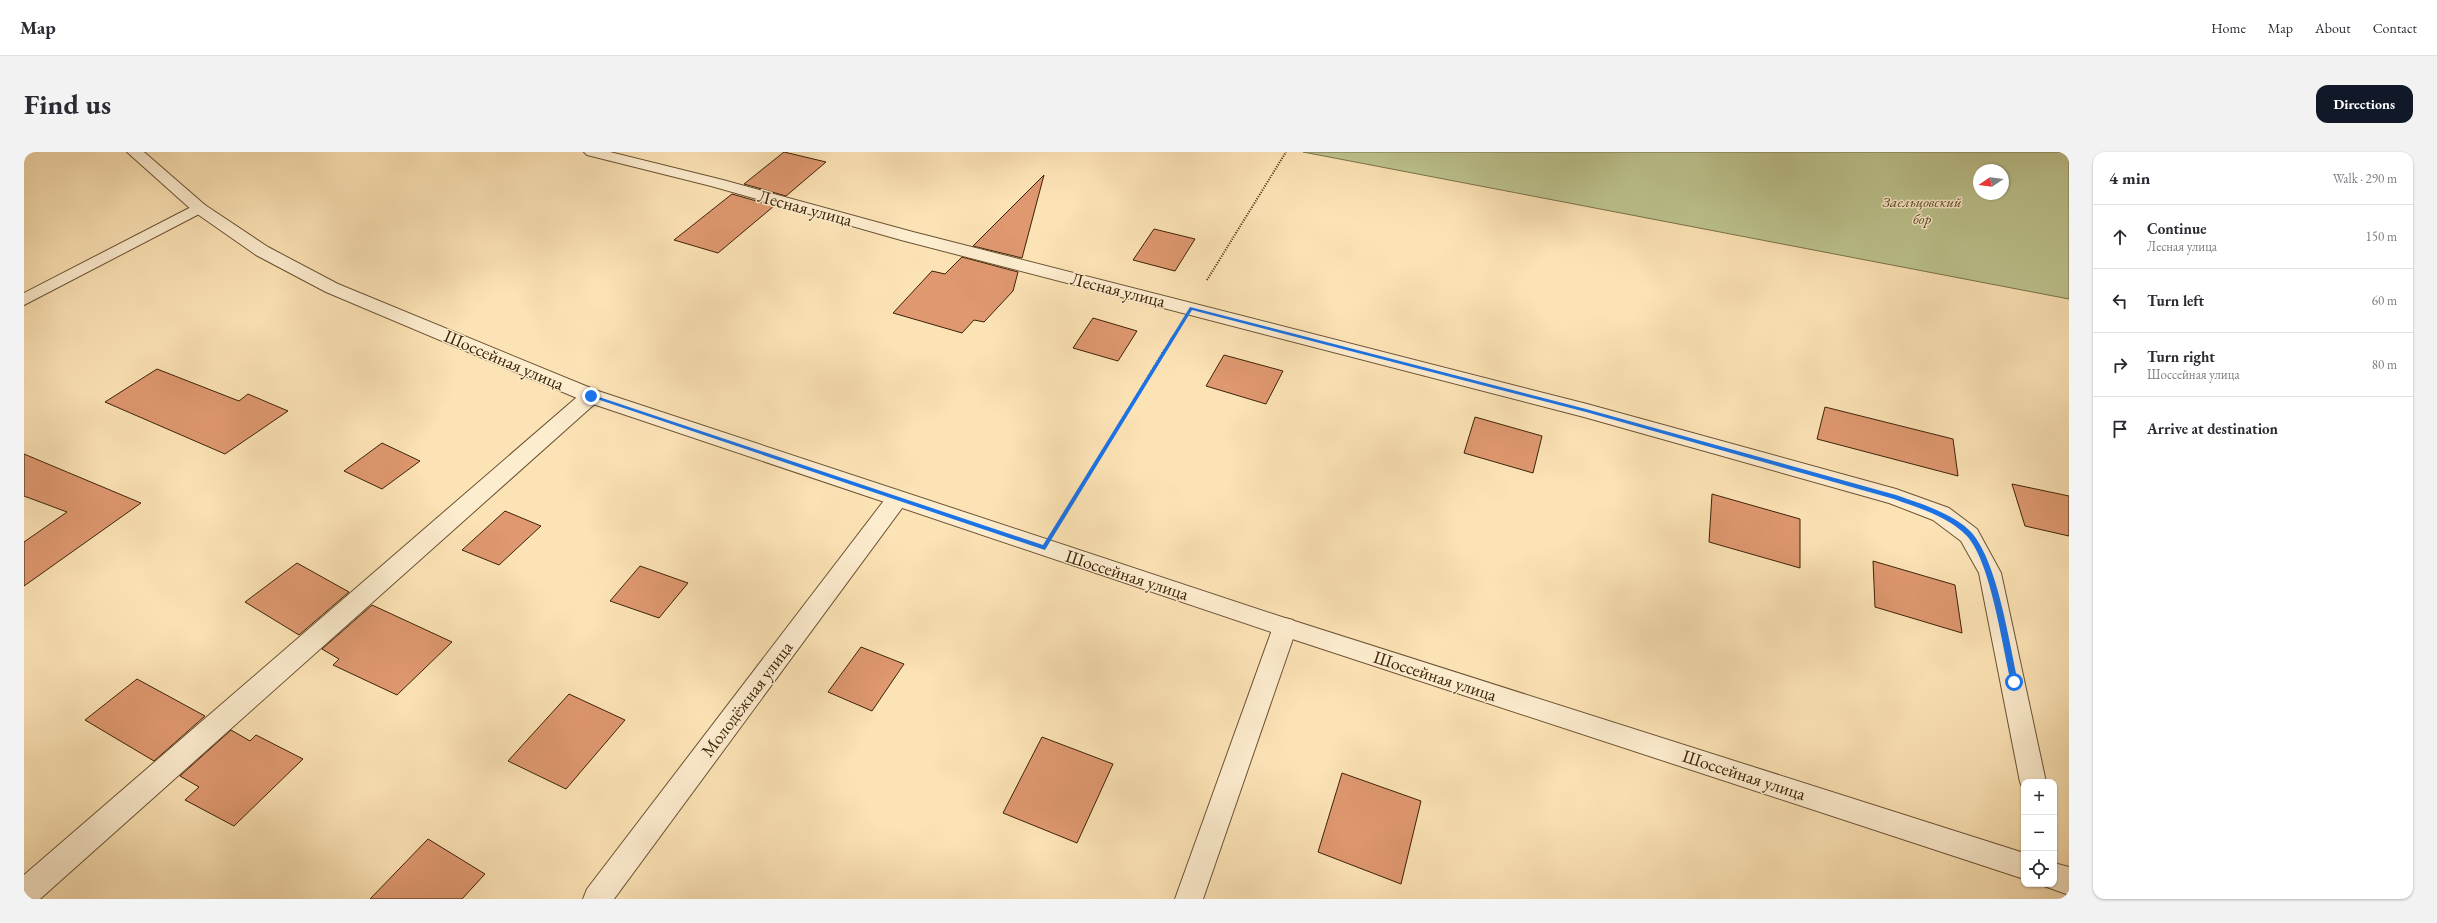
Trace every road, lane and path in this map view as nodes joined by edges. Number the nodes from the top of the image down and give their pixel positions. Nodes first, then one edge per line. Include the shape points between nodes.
1 (135, 152) edge
2 (592, 152) edge
3 (1286, 152) edge
4 (199, 208) junction
5 (24, 300) edge
6 (1190, 308) junction
7 (591, 396) junction
8 (896, 498) junction
9 (1045, 548) junction
10 (1285, 627) junction
11 (2032, 779) edge
12 (2021, 865) edge
13 (2057, 877) edge
14 (2069, 881) edge
15 (24, 894) edge
16 (597, 899) edge
17 (1189, 899) edge

1 - 4 street, Шоссейная улица
2 - 6 street, Лесная улица
3 - 6 path
4 - 5 street
4 - 7 street, Шоссейная улица via 262,251 332,288
6 - 9 path
6 - 11 street, Лесная улица via 1586,411 1888,495 1941,514 1969,535 1990,573
7 - 8 street, Шоссейная улица
7 - 15 street
8 - 9 street, Шоссейная улица
8 - 16 street, Молодёжная улица
9 - 10 street, Шоссейная улица
10 - 12 street, Шоссейная улица
10 - 17 street
13 - 14 street

